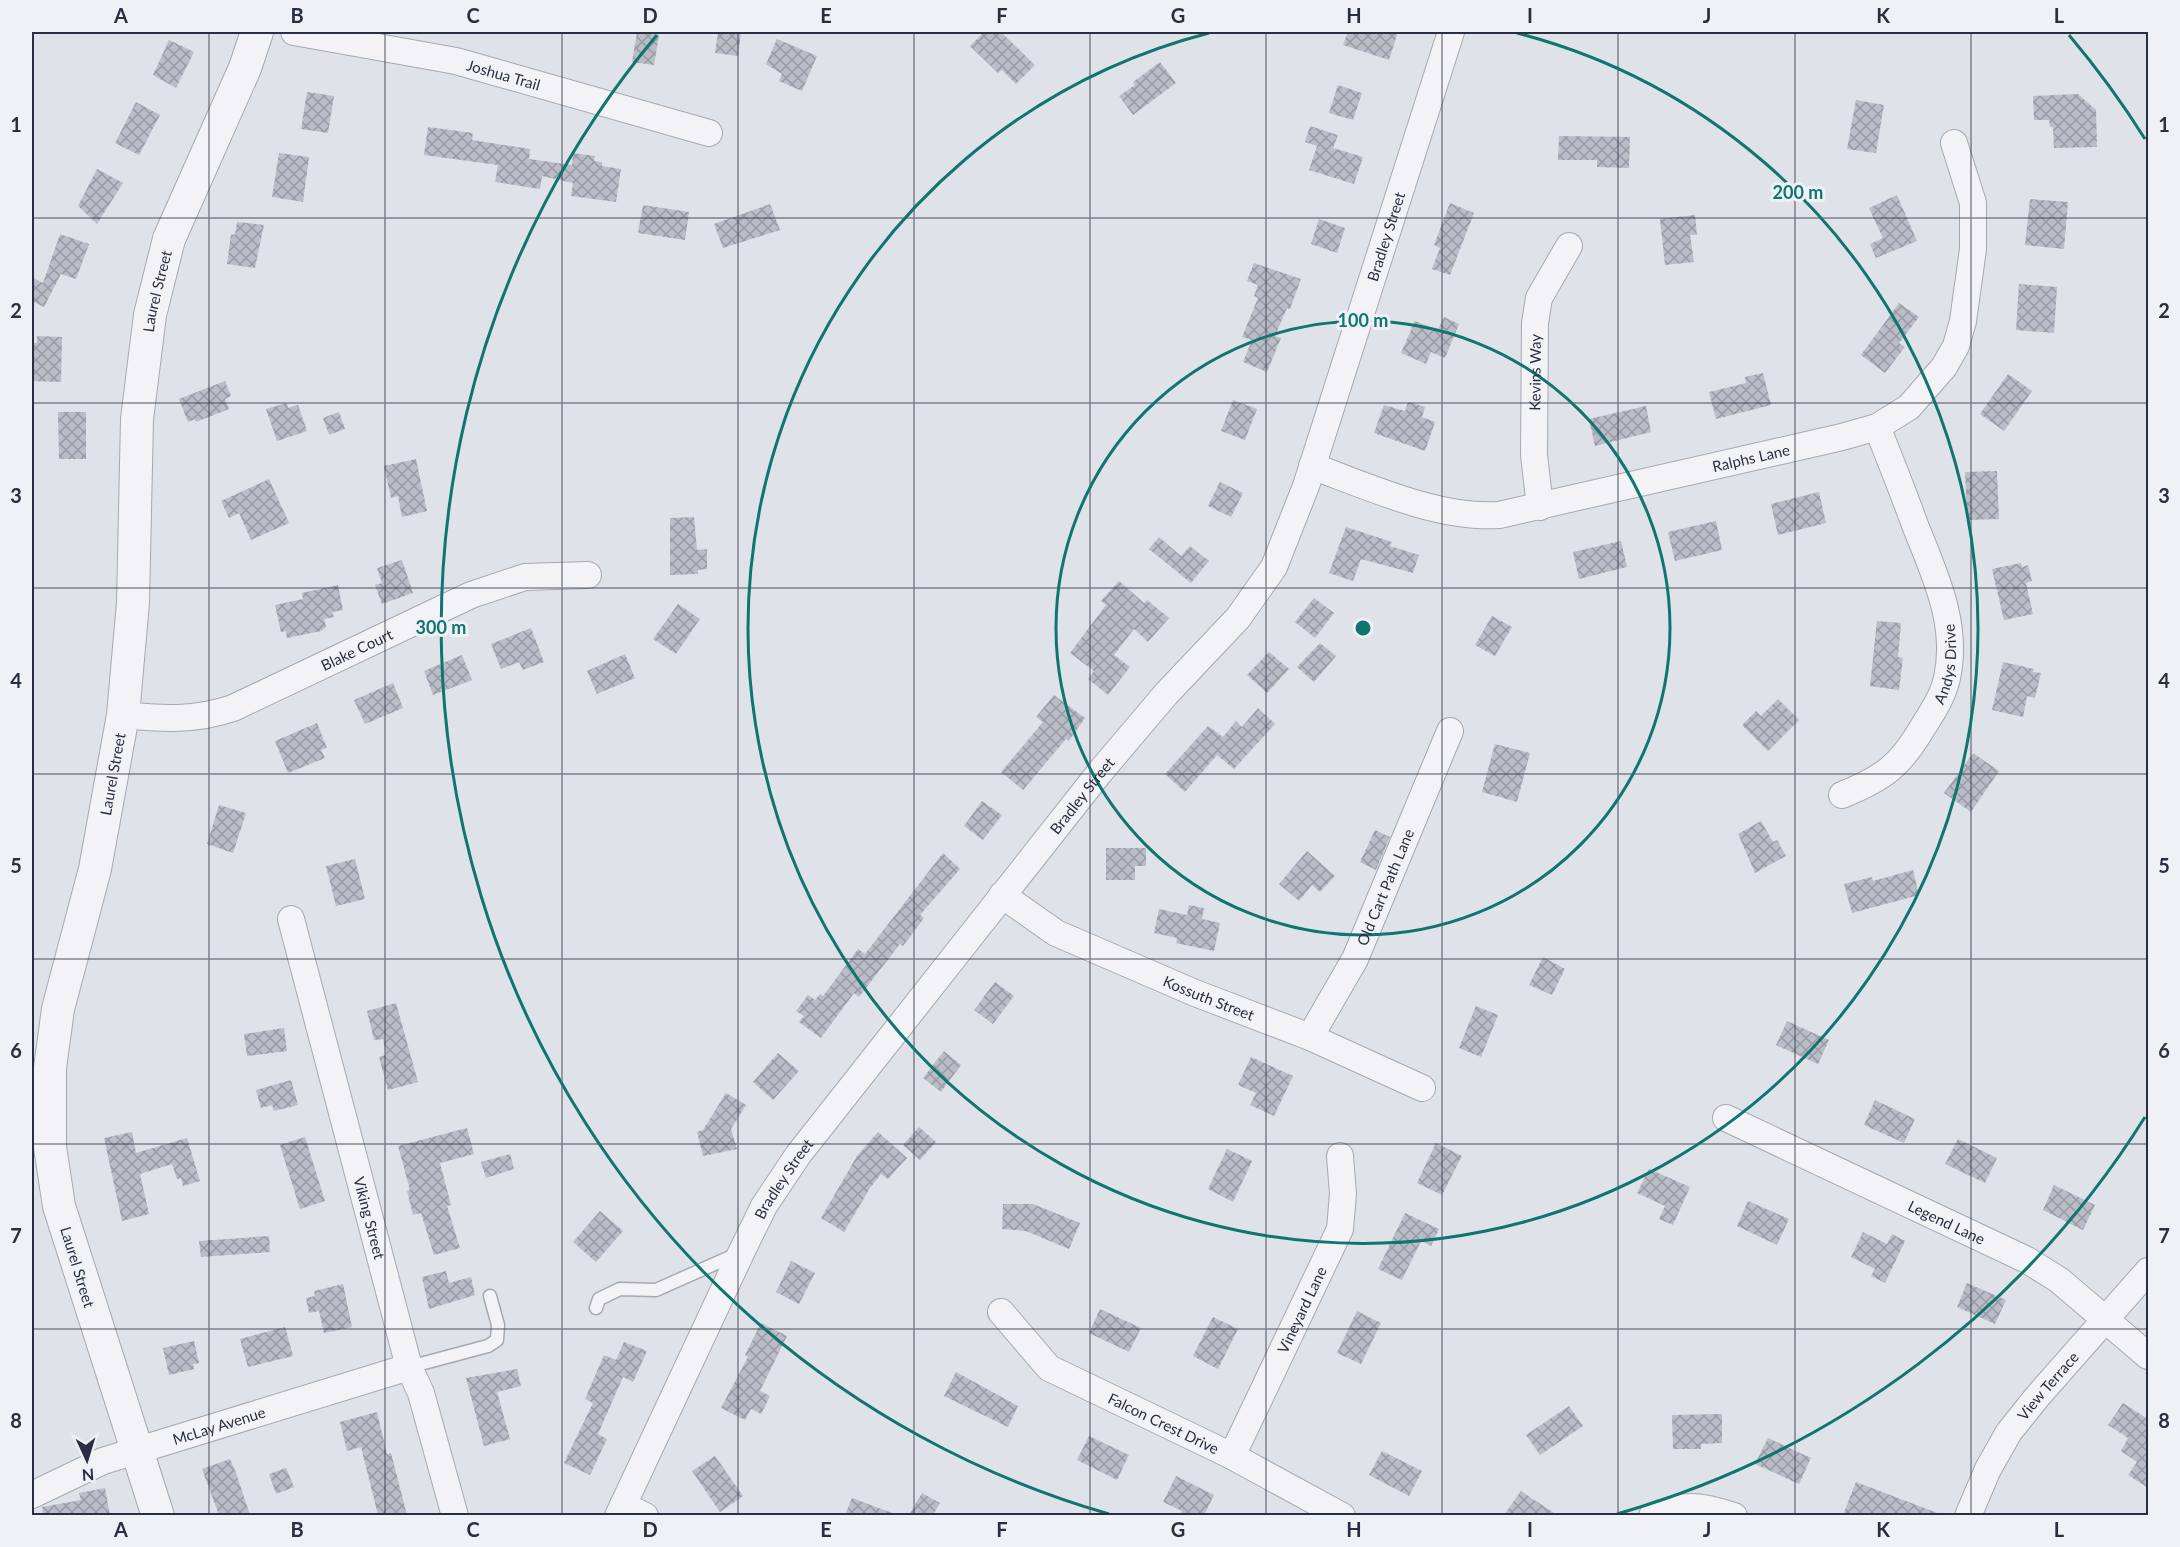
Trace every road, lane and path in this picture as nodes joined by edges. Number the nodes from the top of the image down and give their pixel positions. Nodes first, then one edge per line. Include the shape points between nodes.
1 (257, 32) edge
2 (294, 32) edge
3 (1451, 32) edge
4 (709, 133) dead end
5 (1954, 143) dead end
6 (1569, 246) dead end
7 (1877, 427) junction
8 (1312, 466) junction
9 (1540, 507) junction
10 (588, 575) dead end
11 (123, 715) junction
12 (1450, 731) dead end
13 (1842, 795) dead end
14 (1002, 895) junction
15 (291, 920) dead end
16 (1310, 1037) junction
17 (1422, 1088) dead end
18 (1726, 1118) dead end
19 (1340, 1156) dead end
20 (741, 1253) junction
21 (2148, 1271) edge
22 (490, 1296) dead end
23 (596, 1308) dead end
24 (1001, 1311) dead end
25 (2106, 1318) junction
26 (2148, 1356) edge
27 (410, 1367) junction
28 (137, 1451) junction
29 (1232, 1456) junction
30 (32, 1494) edge
31 (629, 1512) edge
32 (158, 1515) edge
33 (455, 1515) edge
34 (1342, 1515) edge
35 (1652, 1515) edge
36 (1734, 1515) edge
37 (1968, 1515) edge

1 - 11 street, Laurel Street via 245,68 173,228 150,315 136,419 133,603
2 - 4 street, Joshua Trail via 456,61
3 - 8 street, Bradley Street
5 - 7 street, Ralphs Lane via 1973,203 1973,249 1963,321 1952,353 1929,387 1909,407
6 - 9 street, Kevins Way via 1539,298 1535,323 1534,455
7 - 9 street, Ralphs Lane
7 - 13 street, Andys Drive via 1937,580 1948,617 1951,648 1940,700 1917,738 1892,770
8 - 9 street, Ralphs Lane via 1450,512 1477,517
8 - 14 street, Bradley Street via 1288,539 1256,596 1135,729
10 - 11 street, Blake Court via 525,577 471,595 233,708 210,715 185,720
11 - 28 street, Laurel Street via 95,869 53,1032 49,1120 59,1206
12 - 16 street, Old Cart Path Lane via 1355,959
14 - 16 street, Kossuth Street via 1056,933
14 - 20 street, Bradley Street via 798,1155 764,1206
15 - 27 street, Viking Street
16 - 17 street, Kossuth Street
18 - 25 street, Legend Lane via 2027,1260
19 - 29 street, Vineyard Lane via 1340,1229
20 - 23 lane via 656,1290 620,1289 600,1299
20 - 31 street, Bradley Street
21 - 25 street, View Terrace
22 - 27 lane via 498,1325 497,1340 488,1346
24 - 29 street, Falcon Crest Drive via 1049,1368
25 - 26 street, Legend Lane
25 - 37 street, View Terrace via 2009,1432
27 - 28 street, McLay Avenue
27 - 33 street, Viking Street
28 - 30 street, McLay Avenue via 103,1461
28 - 32 street, Laurel Street
29 - 34 street, Falcon Crest Drive
35 - 36 street via 1700,1505

